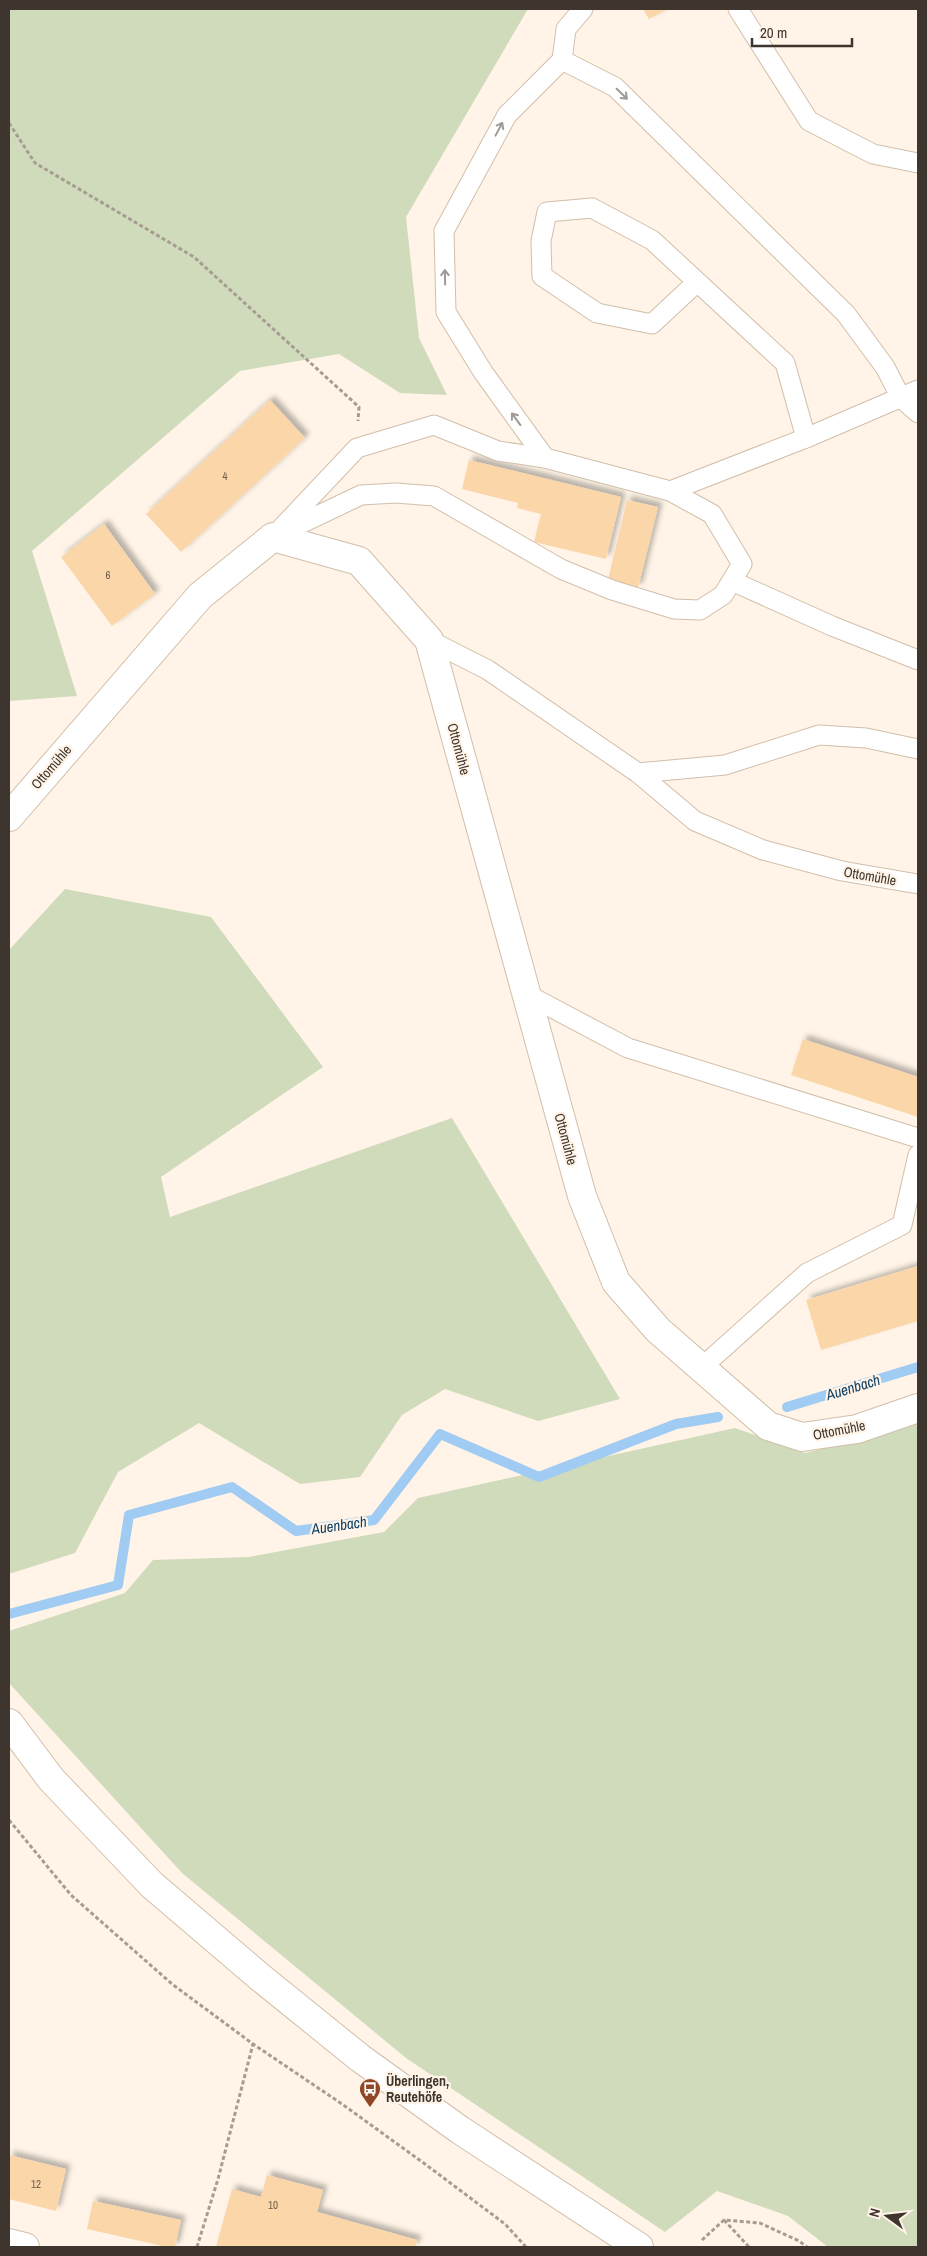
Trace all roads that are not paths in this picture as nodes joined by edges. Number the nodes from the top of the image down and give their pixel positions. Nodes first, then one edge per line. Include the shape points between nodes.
1 (583, 9) edge
2 (738, 9) edge
3 (562, 60) junction
4 (918, 163) edge
5 (697, 282) junction
6 (910, 394) edge
7 (918, 413) edge
8 (806, 438) junction
9 (545, 458) junction
10 (670, 491) junction
11 (273, 537) junction
12 (732, 581) junction
13 (429, 640) junction
14 (918, 660) edge
15 (918, 749) edge
16 (638, 774) junction
17 (9, 817) edge
18 (918, 884) edge
19 (526, 994) junction
20 (918, 1138) edge
21 (918, 1155) edge
22 (701, 1368) junction
23 (918, 1408) edge
24 (9, 1723) edge
25 (9, 2243) edge
26 (25, 2247) edge
27 (639, 2247) edge

1 - 3 lane via 566,29
2 - 4 lane via 809,121 873,154
3 -> 6 lane via 615,87 846,314
9 -> 3 lane via 483,372 446,312 444,232 507,115
5 - 5 lane via 652,240 592,208 547,212 541,241 542,276 597,313 652,324
5 - 8 lane via 785,363
6 - 7 lane
6 - 8 lane
8 - 10 lane
9 - 10 lane
9 - 11 lane via 498,451 434,425 356,448
10 - 12 lane via 712,514 742,564
11 - 12 lane via 361,495 415,494 434,496 560,569 612,590 674,609 700,610 723,595
11 - 13 street, Ottomühle via 359,561
11 - 17 street, Ottomühle via 200,596
12 - 14 lane
13 - 16 lane, Ottomühle via 488,670
13 - 19 street, Ottomühle
15 - 16 lane via 866,738 819,735 725,765
16 - 18 lane, Ottomühle via 695,821 763,850 842,871
19 - 20 lane via 628,1048
19 - 22 street, Ottomühle via 582,1196 616,1282 658,1330
21 - 22 lane via 902,1225 807,1273
22 - 23 street, Ottomühle via 768,1426 802,1437 857,1430
24 - 27 street via 50,1779 152,1885 261,1978 360,2058 460,2130
25 - 26 street

